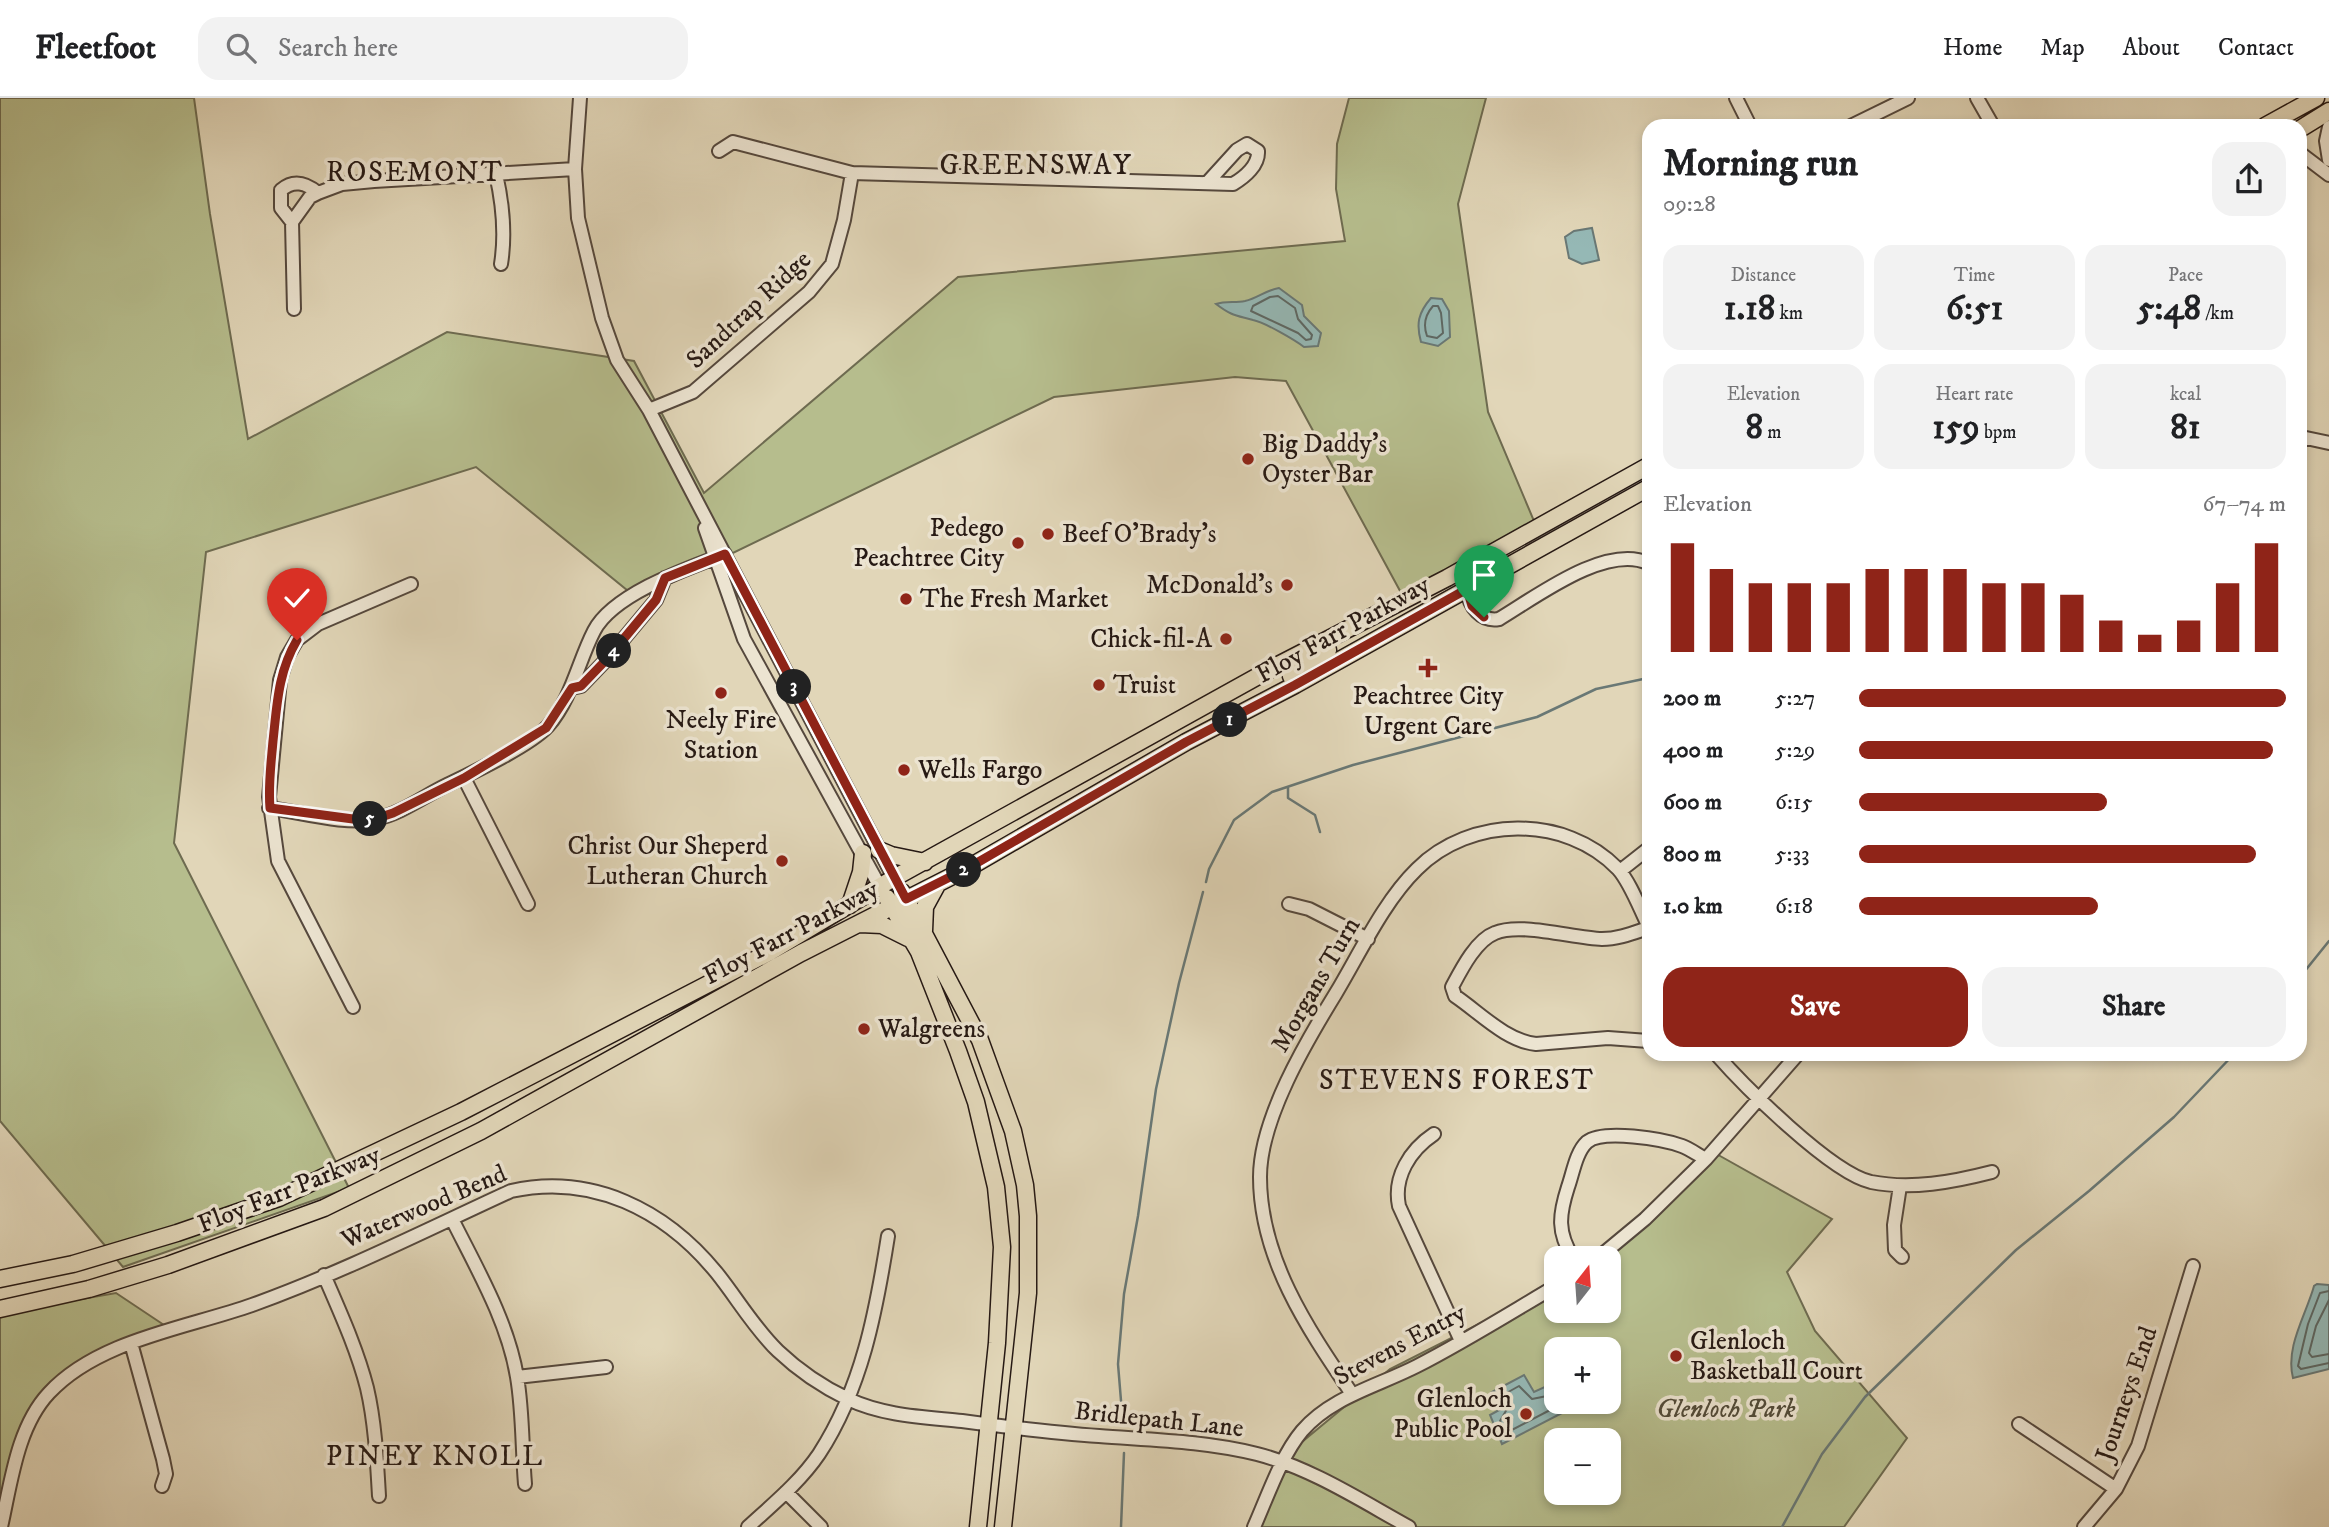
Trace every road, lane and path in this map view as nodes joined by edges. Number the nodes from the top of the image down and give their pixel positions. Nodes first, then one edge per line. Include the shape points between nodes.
1 (580, 98) edge
2 (1736, 98) edge
3 (1908, 98) edge
4 (1977, 98) edge
5 (2316, 98) edge
6 (2329, 111) edge
7 (1746, 119) edge
8 (1866, 119) edge
9 (1989, 119) edge
10 (2278, 119) edge
11 (2307, 125) edge
12 (2329, 127) edge
13 (719, 151) dead end
14 (2307, 158) edge
15 (2329, 160) edge
16 (575, 169) junction
17 (852, 173) junction
18 (496, 174) junction
19 (2329, 175) edge
20 (1207, 183) dead end
21 (318, 193) junction
22 (292, 222) junction
23 (501, 264) dead end
24 (294, 309) dead end
25 (649, 410) junction
26 (2307, 438) edge
27 (2329, 443) edge
28 (1642, 469) edge
29 (1642, 491) edge
30 (720, 556) junction
31 (1642, 562) edge
32 (665, 578) junction
33 (411, 584) dead end
34 (1467, 589) junction
35 (1354, 626) junction
36 (1280, 664) junction
37 (1295, 685) junction
38 (572, 688) junction
39 (1186, 742) junction
40 (836, 768) junction
41 (464, 778) junction
42 (821, 778) junction
43 (270, 808) junction
44 (879, 850) junction
45 (863, 853) junction
46 (1642, 854) edge
47 (925, 862) junction
48 (1620, 871) junction
49 (887, 883) junction
50 (937, 884) junction
51 (899, 903) junction
52 (528, 904) dead end
53 (1289, 904) dead end
54 (850, 905) junction
55 (1642, 915) edge
56 (858, 924) junction
57 (1642, 929) edge
58 (918, 936) junction
59 (1368, 940) junction
60 (353, 1007) dead end
61 (1642, 1041) edge
62 (1723, 1061) edge
63 (1792, 1061) edge
64 (1759, 1097) junction
65 (1434, 1134) dead end
66 (1706, 1159) junction
67 (1992, 1172) dead end
68 (1900, 1186) junction
69 (452, 1219) junction
70 (888, 1236) dead end
71 (1565, 1246) edge
72 (1612, 1246) edge
73 (1902, 1257) dead end
74 (2193, 1266) dead end
75 (324, 1275) junction
76 (0, 1279) edge
77 (1544, 1293) edge
78 (0, 1309) edge
79 (1461, 1341) junction
80 (131, 1343) junction
81 (606, 1367) dead end
82 (517, 1377) junction
83 (1352, 1394) junction
84 (848, 1399) junction
85 (2019, 1424) dead end
86 (989, 1425) junction
87 (1014, 1427) junction
88 (1283, 1464) junction
89 (525, 1485) dead end
90 (162, 1486) dead end
91 (2116, 1489) junction
92 (786, 1492) junction
93 (379, 1496) dead end
94 (1, 1527) edge
95 (748, 1527) edge
96 (821, 1527) edge
97 (978, 1527) edge
98 (1003, 1527) edge
99 (1254, 1527) edge
100 (1409, 1527) edge
101 (2084, 1527) edge

1 - 16 street
2 - 7 street
3 - 8 street
4 - 9 street
5 - 10 main road
6 - 11 main road
12 - 15 street
13 - 17 street via 733,142
14 - 19 street
16 - 18 street
16 - 25 street via 578,218 602,318 617,360
17 - 20 street
17 - 25 street, Sandtrap Ridge via 832,264 809,292 693,392
18 - 21 street via 359,182
18 - 23 street via 504,219
21 - 22 street
21 - 22 street via 297,183 281,190 281,208
22 - 24 street
25 - 30 street
26 - 27 street
28 - 35 main road, Floy Farr Parkway
29 - 34 main road, Floy Farr Parkway
30 - 32 street
30 - 40 street
30 - 42 street via 744,639
31 - 34 street via 1622,559 1600,564 1499,619 1479,614
32 - 38 street via 656,600 606,660 581,686
32 - 38 street via 619,604 596,627
33 - 43 street via 318,624 297,640 280,680
34 - 37 main road, Floy Farr Parkway
35 - 36 main road, Floy Farr Parkway
35 - 37 main road via 1346,640 1295,670 1291,676
36 - 39 main road via 1265,690 1195,729
36 - 47 main road, Floy Farr Parkway
37 - 39 main road, Floy Farr Parkway
38 - 41 street via 546,728
39 - 50 main road, Floy Farr Parkway
40 - 42 street
40 - 44 street
41 - 43 street via 375,819
41 - 52 street
42 - 45 street
43 - 60 street via 278,861
44 - 47 main road
44 - 49 street
45 - 49 street
45 - 54 main road
46 - 48 street
47 - 49 main road, Floy Farr Parkway
48 - 55 street, Morgans Turn
48 - 59 street, Morgans Turn via 1578,842 1547,832 1515,827 1471,834 1445,846 1418,868
49 - 51 main road
49 - 54 main road, Floy Farr Parkway
50 - 51 main road, Floy Farr Parkway
50 - 58 main road
51 - 56 main road, Floy Farr Parkway
51 - 58 main road
53 - 59 street via 1309,909
54 - 76 main road, Floy Farr Parkway via 587,1048 279,1198 73,1264
56 - 58 main road via 882,925
56 - 78 main road, Floy Farr Parkway via 481,1131 324,1208 168,1265
57 - 61 street via 1603,939 1527,930 1494,933 1483,941 1452,987 1455,996 1526,1043
58 - 86 main road via 976,1102 996,1187 1002,1247
58 - 87 main road via 980,1040 1021,1158 1028,1293
59 - 83 street, Morgans Turn via 1302,1049 1269,1129 1261,1169 1263,1211 1284,1284
62 - 64 street
63 - 64 street
64 - 66 street
64 - 68 street via 1845,1170 1867,1181
65 - 79 street via 1409,1157 1397,1194
66 - 71 street via 1660,1140 1599,1136 1587,1142 1564,1201 1560,1222
66 - 72 street
67 - 68 street
68 - 73 street via 1894,1225 1895,1250
69 - 75 street, Waterwood Bend
69 - 82 street via 494,1305
69 - 84 street, Waterwood Bend via 511,1191 541,1186 587,1189 644,1209 683,1238 715,1271 777,1350
70 - 84 street via 869,1344
74 - 91 street, Journeys End via 2138,1446
75 - 80 street, Waterwood Bend via 253,1305
75 - 93 street via 368,1391
77 - 79 street, Stevens Entry
79 - 83 street, Stevens Entry
80 - 90 street via 163,1459 166,1474
80 - 94 street, Waterwood Bend via 66,1377 39,1405 20,1448
81 - 82 street
82 - 89 street
83 - 88 street, Stevens Entry via 1300,1433
84 - 86 street, Waterwood Bend via 890,1413
84 - 92 street via 818,1455
85 - 91 street
86 - 87 street, Bridlepath Lane
86 - 97 main road
87 - 88 street, Bridlepath Lane via 1220,1447
87 - 98 main road
88 - 99 street, Stevens Entry
88 - 100 street, Bridlepath Lane via 1305,1471
91 - 101 street, Journeys End
92 - 95 street
92 - 96 street

